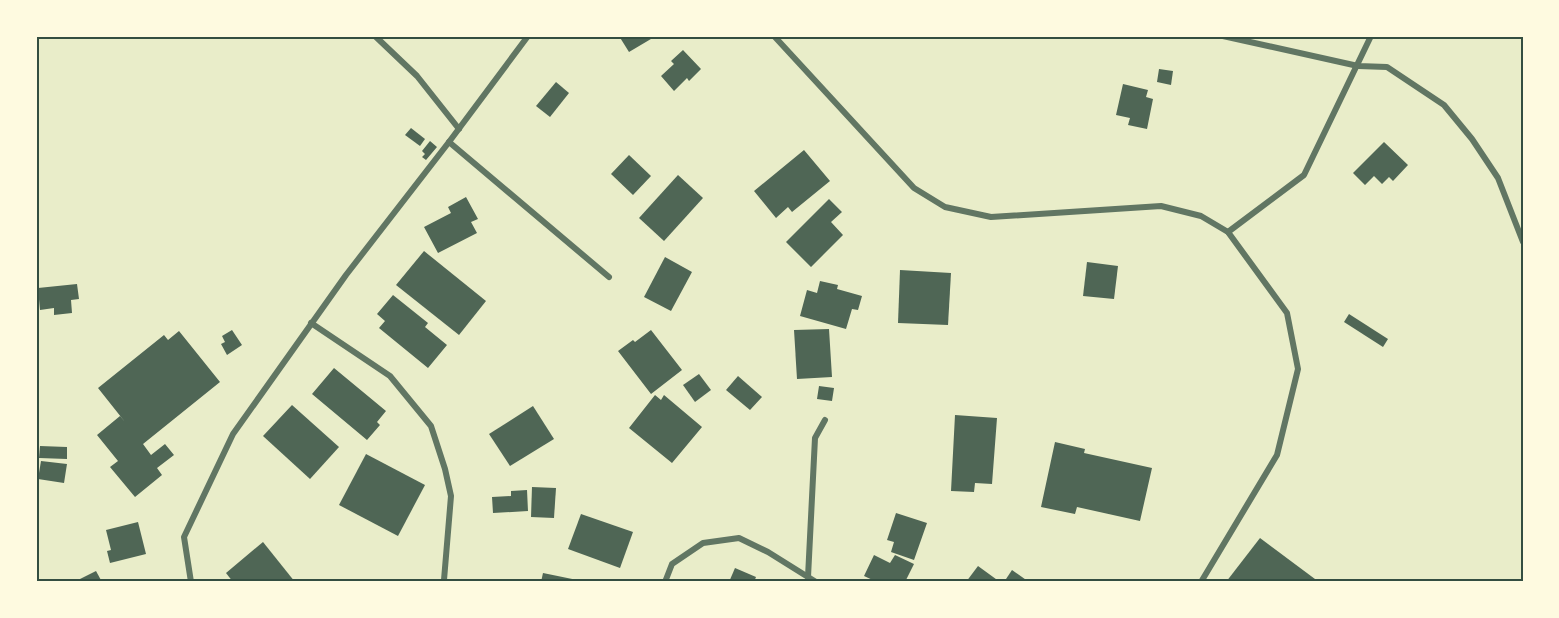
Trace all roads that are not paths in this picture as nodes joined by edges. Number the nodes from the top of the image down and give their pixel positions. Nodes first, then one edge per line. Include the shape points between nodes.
1 (375, 36) edge
2 (528, 36) edge
3 (774, 36) edge
4 (1223, 36) edge
5 (1371, 36) edge
6 (1358, 66) junction
7 (459, 129) junction
8 (449, 142) junction
9 (1228, 231) junction
10 (1523, 242) edge
11 (609, 277) dead end
12 (311, 323) junction
13 (825, 420) dead end
14 (808, 577) junction
15 (444, 580) dead end
16 (191, 582) edge
17 (665, 582) edge
18 (816, 582) edge
19 (1201, 582) edge

1 - 7 street via 417,76
2 - 7 street
3 - 9 street via 914,188 945,207 992,217 1161,206 1201,216
4 - 6 street
5 - 6 street
6 - 9 street via 1304,174
6 - 10 street via 1388,67 1444,105 1498,178
7 - 8 street
8 - 11 street
8 - 12 street
9 - 19 street via 1287,313 1298,369 1277,455
12 - 15 street via 390,376 431,426 451,495
12 - 16 street via 234,434 184,537
13 - 14 street via 815,438
14 - 17 street via 739,538 703,543 672,564
14 - 18 street

